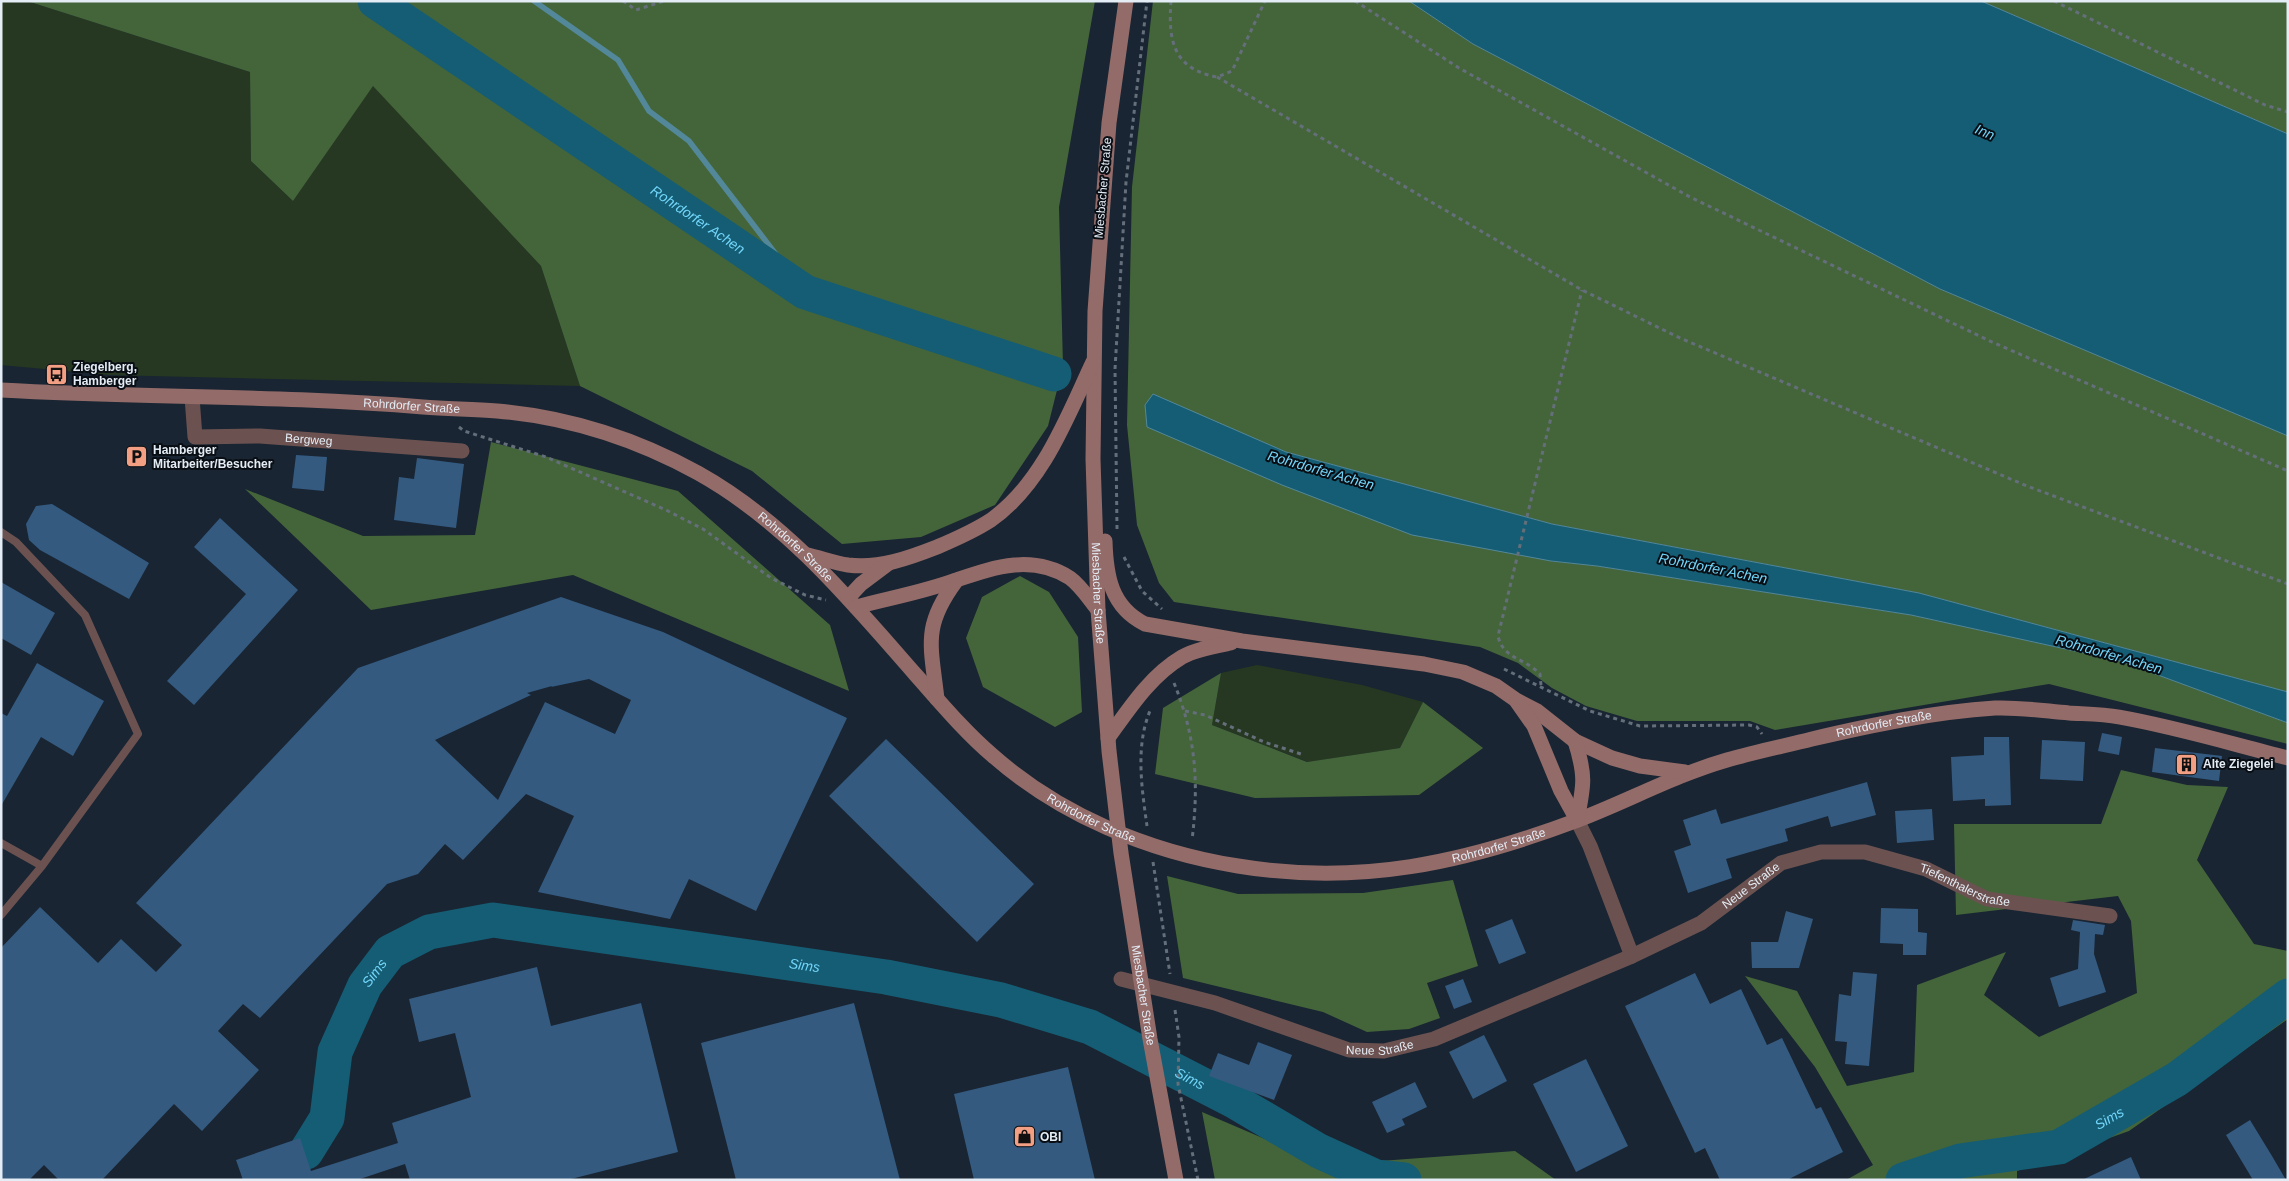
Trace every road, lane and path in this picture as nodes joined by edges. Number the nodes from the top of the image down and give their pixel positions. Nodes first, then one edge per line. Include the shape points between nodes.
1 (623, 1) edge
2 (664, 1) edge
3 (1126, 1) edge
4 (1147, 1) edge
5 (1171, 1) edge
6 (1265, 1) edge
7 (1354, 1) edge
8 (2054, 1) edge
9 (1217, 77) junction
10 (2288, 112) edge
11 (1582, 290) junction
12 (1094, 358) junction
13 (1, 391) edge
14 (192, 397) junction
15 (438, 408) junction
16 (462, 451) dead end
17 (1093, 459) junction
18 (2288, 471) edge
19 (1, 532) edge
20 (1117, 534) dead end
21 (1123, 554) dead end
22 (808, 555) junction
23 (889, 564) junction
24 (956, 580) junction
25 (2288, 584) edge
26 (852, 603) junction
27 (1098, 610) junction
28 (1169, 614) dead end
29 (1242, 641) junction
30 (1172, 680) dead end
31 (1540, 686) dead end
32 (937, 699) junction
33 (1516, 700) junction
34 (1185, 710) junction
35 (1575, 741) junction
36 (1108, 744) junction
37 (1141, 748) dead end
38 (1304, 755) dead end
39 (2288, 758) edge
40 (1690, 772) junction
41 (1577, 820) junction
42 (1148, 830) dead end
43 (1, 843) edge
44 (1821, 852) joint
45 (1190, 858) junction
46 (1152, 860) dead end
47 (42, 866) junction
48 (1, 915) edge
49 (2110, 916) dead end
50 (1632, 956) junction
51 (1170, 978) dead end
52 (1120, 979) dead end
53 (1175, 1008) dead end
54 (1176, 1180) edge
55 (1198, 1180) edge

1 - 2 path via 636,10
3 - 12 main road, Miesbacher Straße via 1108,133
4 - 20 path via 1126,182 1115,369
5 - 9 path via 1169,26 1174,47 1195,70
6 - 9 path via 1239,60 1232,71
7 - 18 path via 1459,68 1690,198 1992,342
8 - 10 path via 2265,105
9 - 11 path
11 - 25 path via 1680,338 2027,486
11 - 31 path via 1498,636 1500,647 1540,674
12 - 17 main road, Miesbacher Straße
12 - 23 main road via 1056,438 1036,473 1015,499 966,535
13 - 14 main road, Rohrdorfer Straße
14 - 15 main road, Rohrdorfer Straße via 342,400
14 - 16 street, Bergweg via 195,437 260,436
15 - 22 main road, Rohrdorfer Straße via 558,420 658,453 702,475 732,495
15 - 26 path via 464,431 546,457 666,510 703,529 771,578 804,595
17 - 27 main road, Miesbacher Straße
17 - 29 main road via 1104,488 1106,554 1112,589 1120,606 1145,624
19 - 47 lane via 16,542 85,615 138,734
21 - 28 path via 1142,591
22 - 23 main road via 850,565
22 - 26 main road, Rohrdorfer Straße
23 - 26 main road via 861,584
24 - 26 main road
24 - 27 main road via 1016,564 1046,567 1070,579
24 - 32 main road via 934,615 930,634
26 - 32 main road, Rohrdorfer Straße
27 - 36 main road, Miesbacher Straße
29 - 33 main road via 1424,664 1463,672 1496,686
29 - 36 main road via 1183,656 1154,678
30 - 34 path
32 - 45 main road, Rohrdorfer Straße via 987,751 1019,778 1099,825
33 - 35 main road via 1537,711
33 - 41 main road via 1534,726
34 - 38 path
34 - 45 path via 1196,777
35 - 40 main road via 1612,758 1640,766
35 - 41 main road via 1583,768 1584,786
36 - 54 main road, Miesbacher Straße via 1121,853
37 - 42 path
39 - 40 main road, Rohrdorfer Straße via 2116,716 1998,708 1884,722 1730,759
40 - 41 main road, Rohrdorfer Straße
41 - 45 main road, Rohrdorfer Straße via 1474,854 1412,868 1354,874 1290,873
41 - 50 street
43 - 47 lane
44 - 49 street, Tiefenthalerstraße via 1865,852 1926,869 1987,899
44 - 50 street, Neue Straße via 1781,864 1701,923
46 - 51 path
47 - 48 lane
50 - 52 street, Neue Straße via 1434,1039 1384,1051 1349,1050 1215,1004
53 - 55 path via 1179,1037 1178,1084

